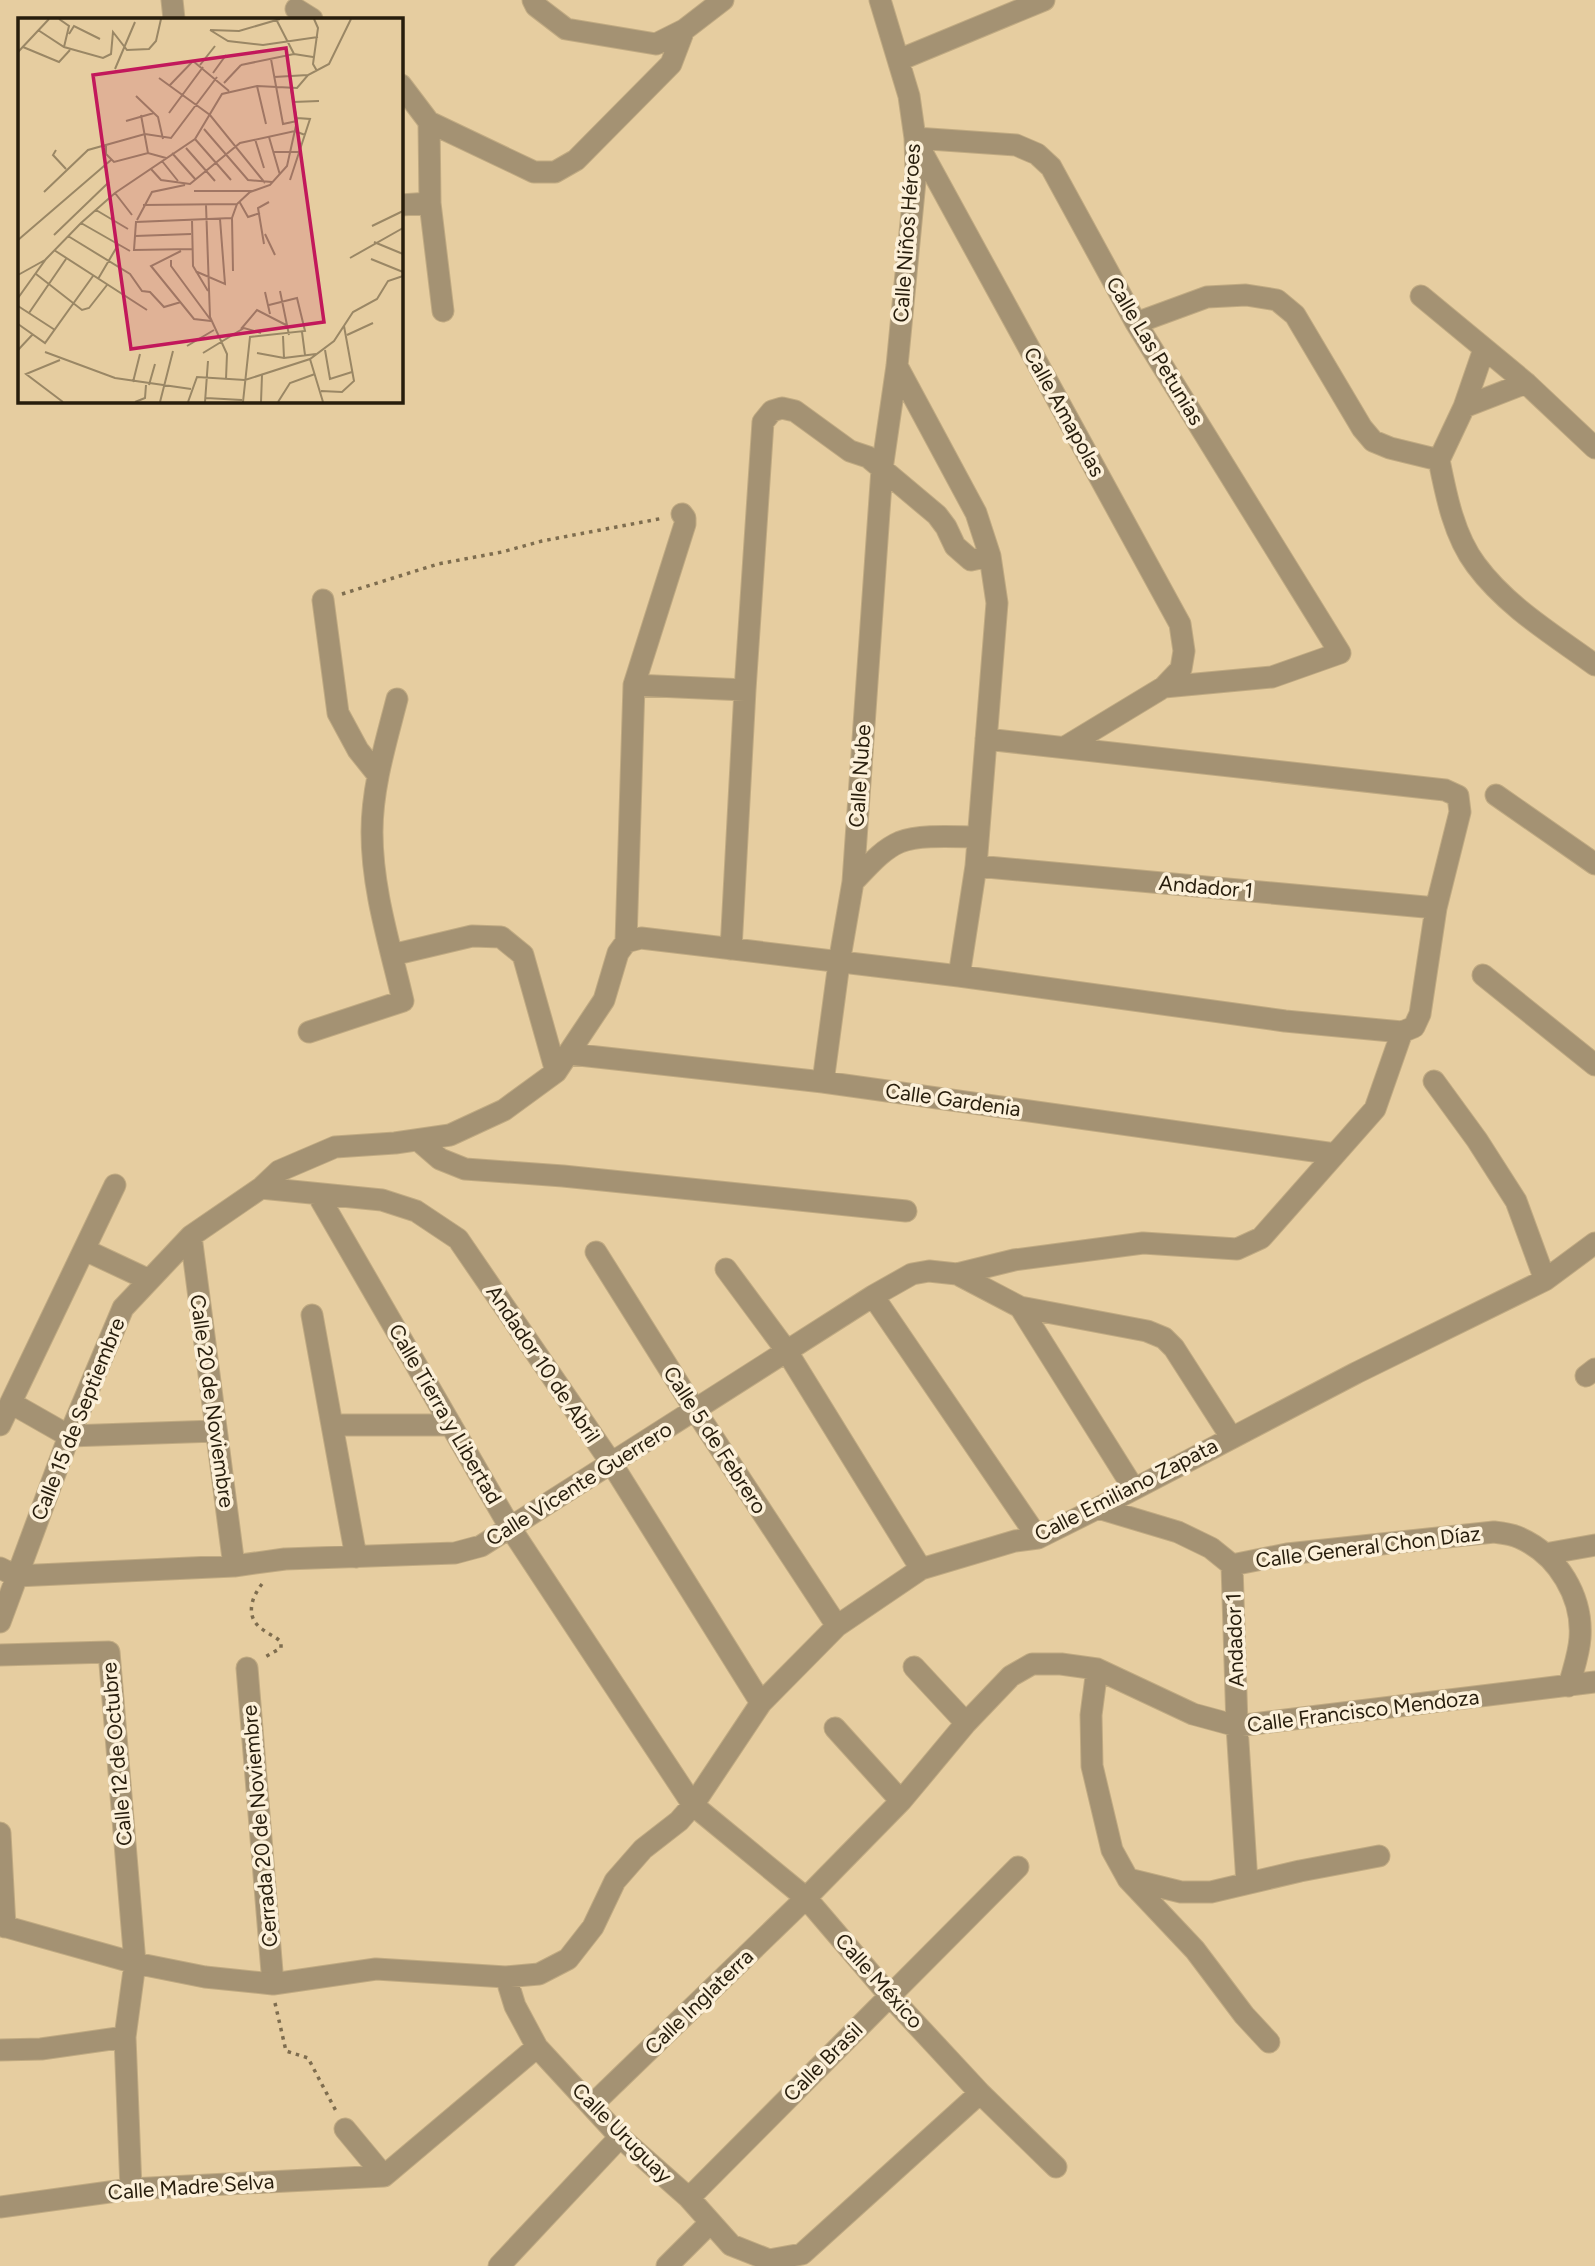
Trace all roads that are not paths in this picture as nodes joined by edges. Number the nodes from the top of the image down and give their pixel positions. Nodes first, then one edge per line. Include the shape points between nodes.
1 (172, 0) edge
2 (533, 0) edge
3 (723, 0) edge
4 (880, 0) edge
5 (1044, 0) edge
6 (174, 18) edge
7 (684, 30) junction
8 (899, 60) junction
9 (402, 86) edge
10 (429, 122) junction
11 (915, 138) junction
12 (430, 203) junction
13 (402, 205) edge
14 (1421, 296) dead end
15 (443, 311) dead end
16 (1136, 323) junction
17 (1484, 349) junction
18 (897, 366) junction
19 (1526, 383) junction
20 (1464, 407) junction
21 (1595, 448) edge
22 (1439, 460) junction
23 (883, 469) junction
24 (682, 514) road end
25 (990, 556) junction
26 (323, 600) road end
27 (1595, 665) edge
28 (634, 685) junction
29 (1164, 687) junction
30 (745, 690) junction
31 (397, 699) dead end
32 (986, 738) junction
33 (1065, 747) junction
34 (378, 775) junction
35 (1496, 795) dead end
36 (978, 837) junction
37 (1591, 852) edge
38 (976, 866) junction
39 (853, 882) junction
40 (1437, 908) junction
41 (626, 942) junction
42 (731, 949) junction
43 (392, 955) junction
44 (839, 963) junction
45 (1483, 975) dead end
46 (958, 976) junction
47 (309, 1032) dead end
48 (1402, 1032) junction
49 (570, 1054) junction
50 (1595, 1065) edge
51 (556, 1072) junction
52 (823, 1082) junction
53 (1434, 1082) dead end
54 (418, 1140) junction
55 (1335, 1154) junction
56 (115, 1185) dead end
57 (261, 1188) junction
58 (318, 1195) junction
59 (906, 1211) dead end
60 (191, 1236) junction
61 (1595, 1243) edge
62 (85, 1250) junction
63 (596, 1252) dead end
64 (726, 1269) dead end
65 (957, 1273) junction
66 (149, 1280) junction
67 (1545, 1280) junction
68 (873, 1296) junction
69 (1020, 1307) junction
70 (312, 1315) dead end
71 (786, 1350) junction
72 (11, 1403) junction
73 (695, 1410) junction
74 (0, 1425) edge
75 (332, 1425) junction
76 (451, 1425) junction
77 (216, 1431) junction
78 (69, 1436) junction
79 (1231, 1437) junction
80 (612, 1464) junction
81 (1134, 1489) junction
82 (1098, 1508) junction
83 (511, 1529) junction
84 (1038, 1538) junction
85 (1595, 1545) edge
86 (1545, 1554) junction
87 (356, 1557) junction
88 (1232, 1565) junction
89 (234, 1566) junction
90 (921, 1569) junction
91 (8, 1572) edge
92 (0, 1622) edge
93 (837, 1626) junction
94 (0, 1655) edge
95 (914, 1667) dead end
96 (247, 1668) road end
97 (1097, 1669) junction
98 (1595, 1682) edge
99 (1569, 1686) junction
100 (761, 1703) junction
101 (966, 1723) junction
102 (1237, 1726) junction
103 (835, 1728) dead end
104 (901, 1801) junction
105 (693, 1805) junction
106 (0, 1833) edge
107 (1379, 1856) dead end
108 (1018, 1867) dead end
109 (1128, 1879) junction
110 (1248, 1883) junction
111 (806, 1898) junction
112 (3, 1926) edge
113 (135, 1963) junction
114 (506, 1977) junction
115 (273, 1984) junction
116 (889, 1995) junction
117 (125, 2037) junction
118 (1269, 2042) dead end
119 (537, 2046) junction
120 (0, 2050) edge
121 (980, 2092) junction
122 (592, 2105) junction
123 (345, 2129) road end
124 (620, 2137) junction
125 (1056, 2167) dead end
126 (384, 2176) junction
127 (131, 2189) junction
128 (689, 2199) junction
129 (0, 2207) edge
130 (710, 2223) junction
131 (499, 2266) edge
132 (667, 2266) edge

1 - 6 street
2 - 7 street via 566,29 656,44
3 - 7 street
4 - 8 street, Calle Niños Héroes
5 - 8 street
7 - 10 street via 671,64 576,160 555,172 534,172
8 - 11 street, Calle Niños Héroes
9 - 10 street
10 - 12 street
11 - 16 street, Calle Las Petunias via 1016,145 1037,153 1051,167
11 - 18 street, Calle Niños Héroes via 916,171
11 - 29 street, Calle Amapolas via 1180,624 1181,669
12 - 13 street
12 - 15 street
14 - 17 street
16 - 22 street via 1207,297 1246,295 1277,300 1295,315 1373,441
16 - 29 street, Calle Las Petunias via 1340,653 1272,677
17 - 19 street
17 - 20 street
18 - 23 street, Calle Niños Héroes
18 - 25 street via 976,513
19 - 20 street
19 - 21 street
20 - 22 street
22 - 27 street via 1447,500 1476,565 1516,607
23 - 25 street via 937,515 965,557
23 - 30 street via 795,411 772,411 763,422
23 - 39 street, Calle Nube
24 - 28 street via 685,524
25 - 32 street via 997,603
26 - 34 street via 338,713
28 - 30 street
28 - 41 street
29 - 33 street
30 - 42 street
31 - 34 street
32 - 33 street
32 - 36 street
33 - 40 street via 1445,790 1458,796 1460,812
34 - 43 street via 372,830 376,895
35 - 37 street
36 - 38 street
36 - 39 street via 901,842
38 - 40 street, Andador 1
38 - 46 street
39 - 44 street, Calle Nube
40 - 48 street via 1420,1014 1414,1027
41 - 42 street via 640,938
41 - 49 street, Calle 15 de Septiembre via 618,953 604,1000
42 - 44 street
43 - 47 street via 403,1001
43 - 51 street via 472,936 501,937 523,955
44 - 46 street
44 - 52 street, Calle Nube
45 - 50 street
46 - 48 street via 1285,1021
48 - 55 street via 1376,1110
49 - 51 street, Calle 15 de Septiembre
49 - 52 street, Calle Gardenia
51 - 54 street, Calle 15 de Septiembre via 504,1110 450,1135
52 - 55 street, Calle Gardenia
53 - 67 street via 1516,1201
54 - 57 street, Calle 15 de Septiembre via 335,1147 279,1171
54 - 59 street via 440,1159 465,1169
55 - 65 street via 1261,1238 1237,1249 1143,1243 1014,1260
56 - 62 street
57 - 58 street
57 - 60 street, Calle 15 de Septiembre
58 - 76 street, Calle Tierra y Libertad
58 - 80 street, Andador 10 de Abril via 382,1200 416,1211 458,1239
60 - 66 street, Calle 15 de Septiembre
60 - 77 street, Calle 20 de Noviembre
61 - 67 street, Calle Emiliano Zapata
62 - 66 street
62 - 72 street
63 - 73 street, Calle 5 de Febrero
64 - 71 street
65 - 68 street, Calle Vicente Guerrero via 912,1274
65 - 69 street
66 - 78 street, Calle 15 de Septiembre via 123,1308
67 - 79 street, Calle Emiliano Zapata
68 - 71 street, Calle Vicente Guerrero
68 - 84 street
69 - 79 street via 1164,1338
69 - 81 street
70 - 75 street
71 - 73 street, Calle Vicente Guerrero
71 - 90 street
72 - 74 street
72 - 78 street
73 - 80 street, Calle Vicente Guerrero
73 - 93 street, Calle 5 de Febrero
75 - 76 street
75 - 87 street
76 - 83 street, Calle Tierra y Libertad
77 - 78 street
77 - 89 street, Calle 20 de Noviembre
78 - 91 street, Calle 15 de Septiembre
79 - 81 street, Calle Emiliano Zapata
80 - 83 street, Calle Vicente Guerrero
80 - 100 street, Andador 10 de Abril
81 - 82 street, Calle Emiliano Zapata
82 - 84 street, Calle Emiliano Zapata
82 - 88 street, Calle General Chon Díaz via 1178,1532 1211,1548
83 - 87 street, Calle Vicente Guerrero via 481,1546 455,1553
83 - 105 street, Calle Tierra y Libertad
84 - 90 street, Calle Emiliano Zapata
85 - 86 street
86 - 88 street, Calle General Chon Díaz via 1518,1537 1494,1532 1287,1554
86 - 99 street, Calle General Chon Díaz via 1568,1582 1579,1608 1580,1639
87 - 89 street, Calle Vicente Guerrero
88 - 102 street, Andador 1
89 - 91 street, Calle Vicente Guerrero
90 - 93 street, Calle Emiliano Zapata
91 - 92 street, Calle 15 de Septiembre
93 - 100 street, Calle Emiliano Zapata
94 - 113 street, Calle 12 de Octubre via 109,1652
95 - 101 street
96 - 115 street, Cerrada 20 de Noviembre
97 - 101 street, Calle Francisco Mendoza via 1032,1664 1011,1676
97 - 102 street, Calle Francisco Mendoza via 1193,1714
97 - 109 street via 1091,1715 1092,1766 1112,1850
98 - 99 street, Calle Francisco Mendoza
99 - 102 street, Calle Francisco Mendoza
100 - 105 street, Calle Emiliano Zapata
101 - 104 street, Calle Francisco Mendoza
102 - 110 street, Andador 1
103 - 104 street
104 - 111 street, Calle Francisco Mendoza
105 - 111 street, Calle México
105 - 114 street, Calle Emiliano Zapata via 614,1881 593,1927 568,1959 539,1974
106 - 112 street
107 - 110 street
108 - 116 street, Calle Brasil
109 - 110 street via 1191,1892
109 - 118 street via 1195,1950
111 - 116 street, Calle México
111 - 122 street, Calle Inglaterra
112 - 113 street, Calle Emiliano Zapata
113 - 115 street, Calle Emiliano Zapata
113 - 117 street
114 - 115 street, Calle Emiliano Zapata via 376,1969
114 - 119 street, Calle Uruguay via 515,2006
116 - 121 street, Calle México
116 - 128 street, Calle Brasil
117 - 120 street
117 - 127 street
119 - 122 street, Calle Uruguay
119 - 126 street
121 - 125 street, Calle México
121 - 130 street, Calle Uruguay via 803,2254 769,2260 730,2245
122 - 124 street, Calle Uruguay
123 - 126 street
124 - 128 street, Calle Uruguay
124 - 131 street
126 - 127 street, Calle Madre Selva
127 - 129 street, Calle Madre Selva
128 - 130 street, Calle Uruguay
130 - 132 street

